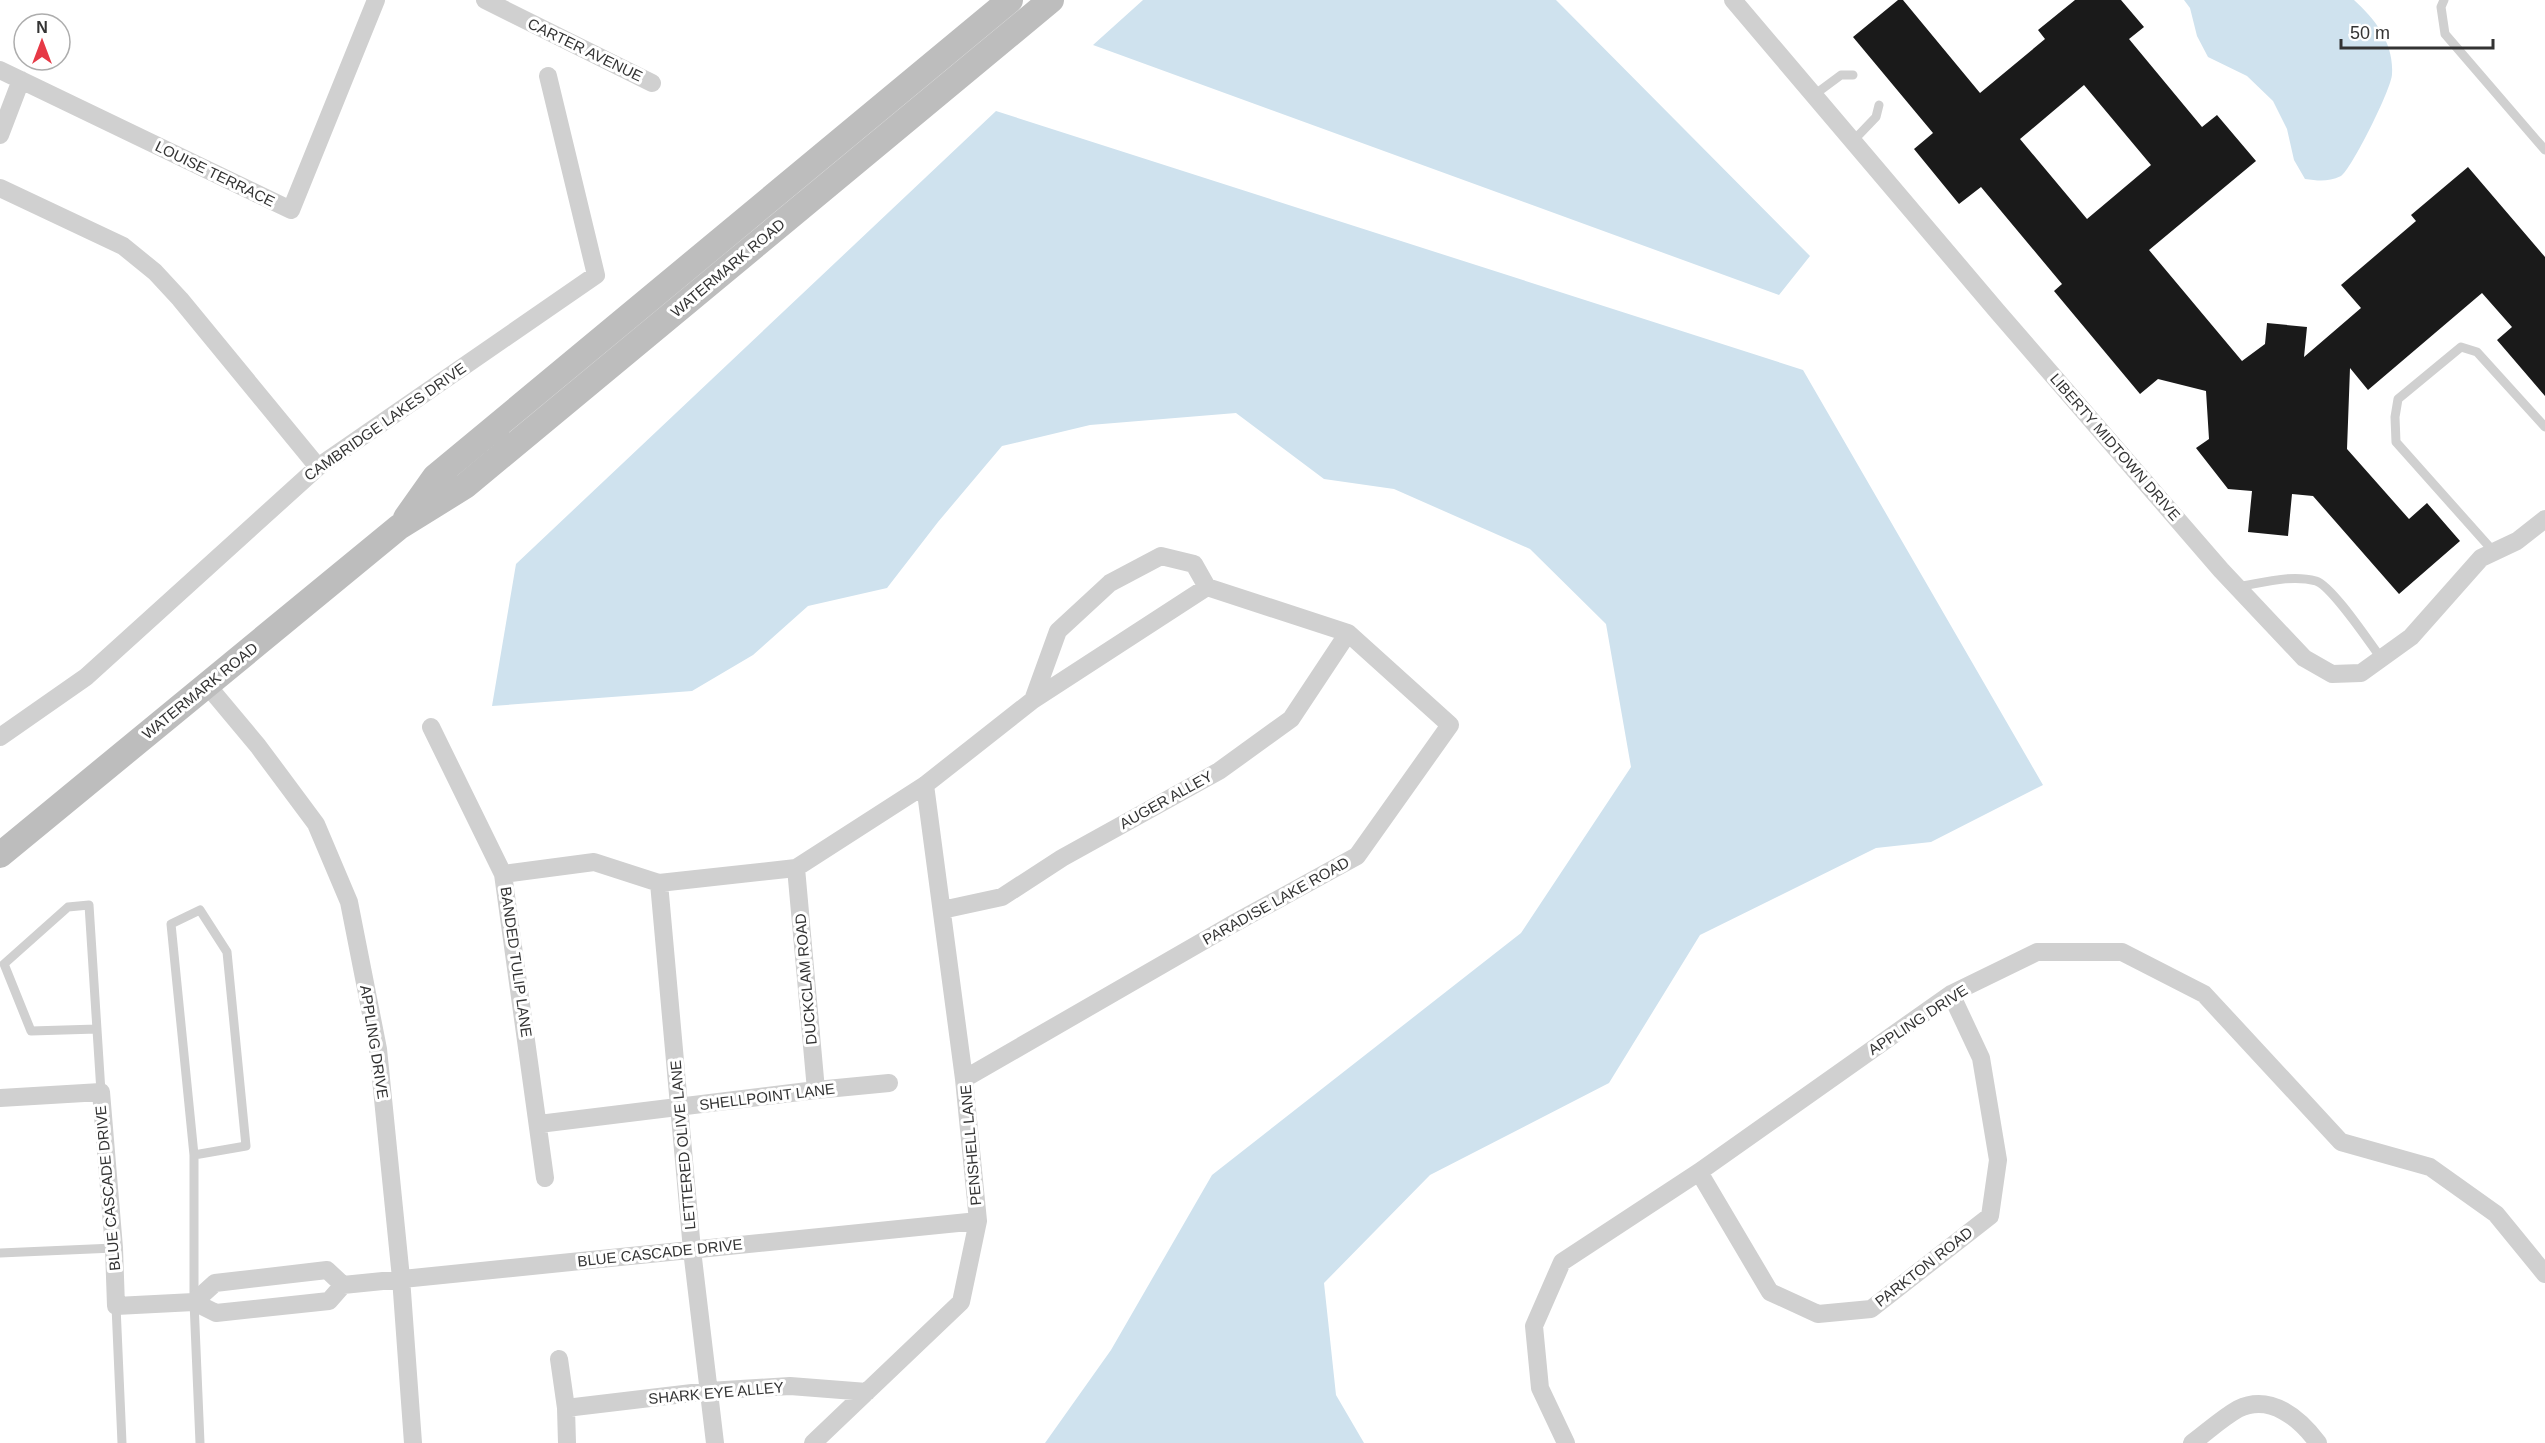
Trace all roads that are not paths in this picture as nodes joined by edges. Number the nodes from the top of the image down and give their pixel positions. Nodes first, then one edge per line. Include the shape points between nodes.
1 (376, 0) edge
2 (485, 0) edge
3 (1010, 0) edge
4 (1051, 0) edge
5 (1733, 0) edge
6 (2444, 0) edge
7 (0, 70) edge
8 (1853, 75) dead end
9 (548, 76) dead end
10 (21, 80) junction
11 (652, 83) dead end
12 (1814, 95) junction
13 (1879, 105) dead end
14 (0, 135) edge
15 (1853, 141) junction
16 (2545, 150) edge
17 (0, 188) edge
18 (2545, 427) edge
19 (318, 467) junction
20 (2545, 520) edge
21 (399, 527) junction
22 (2494, 552) junction
23 (1207, 587) junction
24 (2238, 587) junction
25 (1348, 633) junction
26 (2381, 658) junction
27 (207, 685) junction
28 (1033, 700) junction
29 (431, 727) dead end
30 (0, 737) edge
31 (925, 785) junction
32 (0, 855) edge
33 (796, 868) junction
34 (503, 874) junction
35 (659, 883) junction
36 (942, 910) junction
37 (1951, 994) junction
38 (97, 1029) junction
39 (964, 1079) junction
40 (889, 1083) dead end
41 (816, 1090) junction
42 (101, 1092) junction
43 (0, 1098) edge
44 (680, 1108) junction
45 (538, 1124) junction
46 (194, 1155) junction
47 (1699, 1172) junction
48 (545, 1178) dead end
49 (978, 1221) junction
50 (114, 1248) junction
51 (692, 1250) junction
52 (0, 1253) edge
53 (2545, 1274) edge
54 (401, 1278) junction
55 (343, 1285) junction
56 (194, 1302) junction
57 (116, 1306) junction
58 (559, 1359) dead end
59 (709, 1391) junction
60 (867, 1392) junction
61 (566, 1408) junction
62 (122, 1443) edge
63 (200, 1443) edge
64 (413, 1443) edge
65 (567, 1443) edge
66 (715, 1443) edge
67 (813, 1443) edge
68 (1566, 1443) edge
69 (2192, 1443) edge
70 (2318, 1443) edge

1 - 10 street, LOUISE TERRACE via 291,210
2 - 11 street, CARTER AVENUE
3 - 21 street, WATERMARK ROAD via 435,477
4 - 21 street, WATERMARK ROAD via 465,486
5 - 12 street, LIBERTY MIDTOWN DRIVE
6 - 16 lane via 2441,7 2445,34
7 - 10 street, LOUISE TERRACE
8 - 12 lane via 1840,75
9 - 19 street, CAMBRIDGE LAKES DRIVE via 596,275
10 - 14 street
12 - 15 street, LIBERTY MIDTOWN DRIVE
13 - 15 lane via 1876,117
15 - 24 street, LIBERTY MIDTOWN DRIVE
17 - 19 street via 123,246 155,272
18 - 22 lane via 2477,352 2461,347 2398,399 2396,442
19 - 30 street, CAMBRIDGE LAKES DRIVE via 86,677
20 - 22 street, LIBERTY MIDTOWN DRIVE
21 - 27 street, WATERMARK ROAD
22 - 26 street, LIBERTY MIDTOWN DRIVE via 2481,558 2411,637
23 - 25 street, PARADISE LAKE ROAD
23 - 28 street
23 - 28 street via 1194,564 1161,556 1110,583 1058,631
24 - 26 lane via 2288,579 2316,581 2329,590
24 - 26 street, LIBERTY MIDTOWN DRIVE via 2304,658 2332,674 2361,673
25 - 36 street, AUGER ALLEY via 1291,719 1219,771 1062,858 1002,897
25 - 39 street, PARADISE LAKE ROAD via 1450,725 1357,856
27 - 32 street, WATERMARK ROAD
27 - 54 street, APPLING DRIVE via 316,824 349,902 378,1049
28 - 31 street
29 - 34 street, BANDED TULIP LANE
31 - 33 street
31 - 36 street, PENSHELL LANE
33 - 35 street
33 - 41 street, DUCKCLAM ROAD
34 - 35 street via 594,862
34 - 45 street, BANDED TULIP LANE
35 - 44 street, LETTERED OLIVE LANE
36 - 39 street, PENSHELL LANE
37 - 47 street, APPLING DRIVE
37 - 47 street, PARKTON ROAD via 1981,1058 1998,1160 1990,1216 1871,1309 1818,1314 1770,1292
37 - 53 street, APPLING DRIVE via 2037,952 2122,952 2204,994 2341,1142 2430,1167 2496,1214
38 - 38 lane via 89,905 68,907 4,964 31,1030
38 - 42 lane
39 - 49 street, PENSHELL LANE
40 - 41 street, SHELLPOINT LANE
41 - 44 street, SHELLPOINT LANE
42 - 43 street, BLUE CASCADE DRIVE
42 - 50 street, BLUE CASCADE DRIVE
44 - 45 street, SHELLPOINT LANE
44 - 51 street, LETTERED OLIVE LANE
45 - 48 street, BANDED TULIP LANE
46 - 46 lane via 171,924 200,910 227,952 246,1146
46 - 56 lane
47 - 68 street, APPLING DRIVE via 1562,1262 1534,1326 1539,1388
49 - 51 street, BLUE CASCADE DRIVE
49 - 60 street, PENSHELL LANE via 961,1302
50 - 52 lane
50 - 57 street, BLUE CASCADE DRIVE
51 - 54 street, BLUE CASCADE DRIVE
51 - 59 street, LETTERED OLIVE LANE
54 - 55 street, BLUE CASCADE DRIVE
54 - 64 street, APPLING DRIVE
55 - 56 street, BLUE CASCADE DRIVE via 329,1301 216,1313
55 - 56 street via 327,1270 215,1283
56 - 57 street, BLUE CASCADE DRIVE
56 - 63 lane
57 - 62 lane
58 - 61 street
59 - 60 street, SHARK EYE ALLEY via 790,1386
59 - 61 street, SHARK EYE ALLEY
59 - 66 street, LETTERED OLIVE LANE
60 - 67 street, PENSHELL LANE
61 - 65 street
69 - 70 street via 2240,1408 2265,1404 2286,1411

